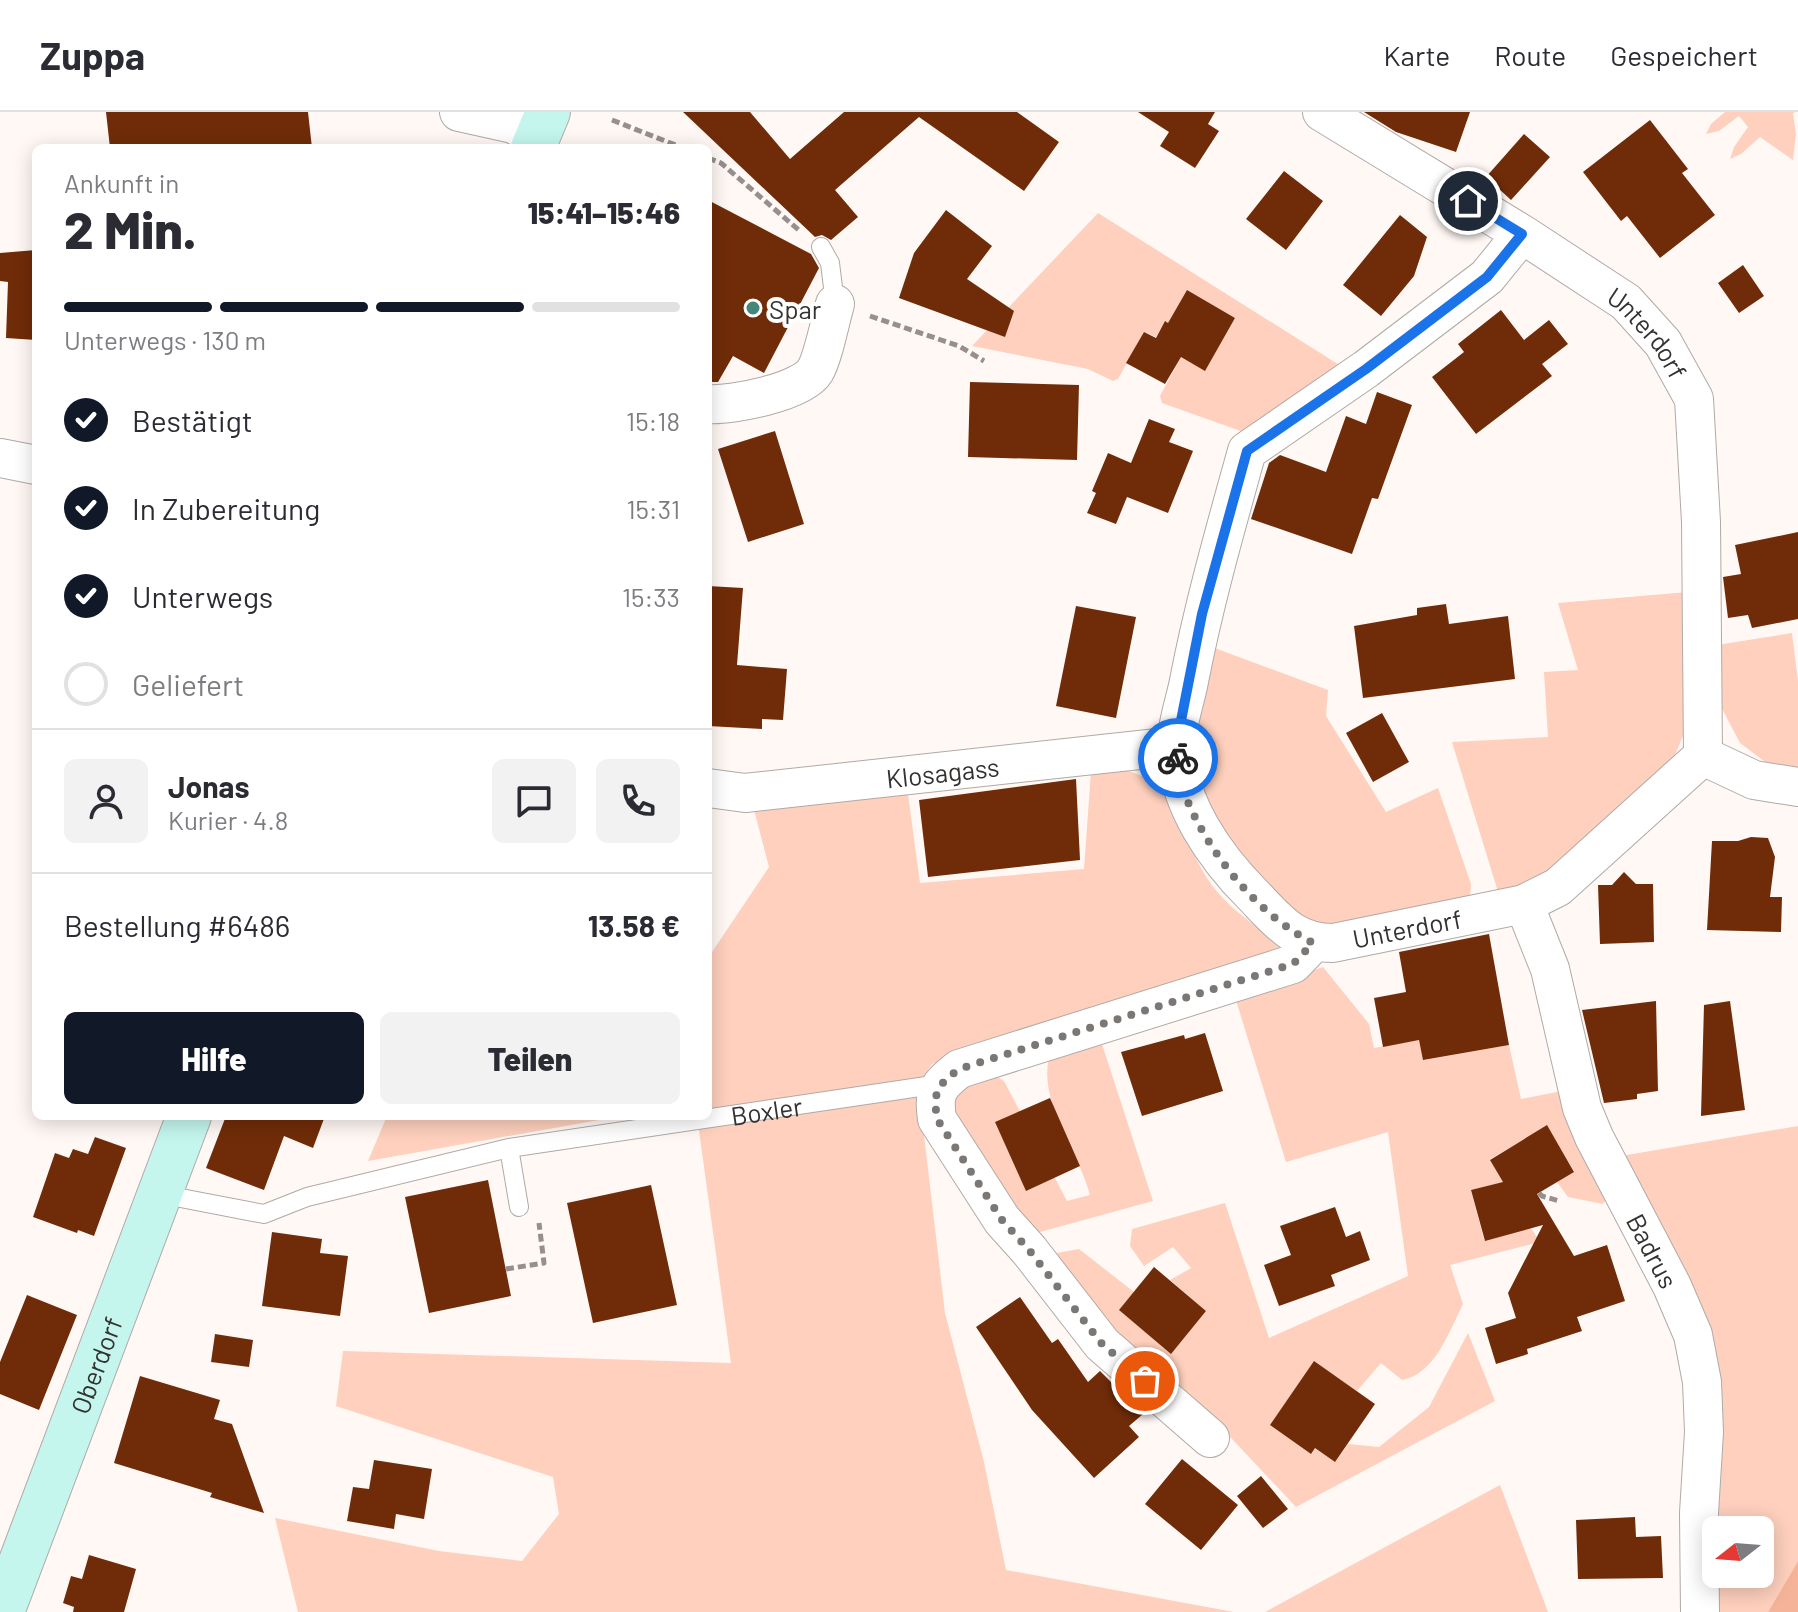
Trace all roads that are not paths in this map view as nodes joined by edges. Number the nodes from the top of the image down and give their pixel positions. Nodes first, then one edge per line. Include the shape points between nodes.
1 (459, 112) edge
2 (1322, 112) edge
3 (540, 132) edge
4 (1522, 234) junction
5 (821, 247) road end
6 (835, 304) joint
7 (712, 404) edge
8 (0, 458) edge
9 (32, 464) edge
10 (1176, 746) junction
11 (1703, 756) junction
12 (1798, 787) edge
13 (712, 789) edge
14 (1524, 904) junction
15 (1313, 943) junction
16 (940, 1084) junction
17 (712, 1118) edge
18 (188, 1120) edge
19 (698, 1120) edge
20 (509, 1148) junction
21 (160, 1194) junction
22 (519, 1207) dead end
23 (1210, 1438) dead end
24 (2, 1612) edge
25 (1700, 1612) edge

1 - 3 street
2 - 4 street, Unterdorf
4 - 10 street via 1487,277 1247,451 1202,614
4 - 11 street, Unterdorf via 1626,302 1663,343 1694,399
5 - 6 lane via 830,263
6 - 7 street via 814,373 794,387 725,406
8 - 9 street
10 - 13 street, Klosagass via 745,793
10 - 15 street via 1184,793 1206,838 1278,921
11 - 12 street via 1754,780
11 - 14 street, Unterdorf via 1558,887
14 - 15 street, Unterdorf
14 - 25 street, Badrus via 1550,969 1582,1108 1693,1335 1704,1432
15 - 16 street, Boxler via 1293,964 959,1069
16 - 17 lane, Boxler
16 - 23 street via 934,1100 937,1119 1002,1220 1102,1344
18 - 21 main road, Oberdorf
19 - 20 lane, Boxler
20 - 21 lane, Boxler via 307,1197 264,1214
20 - 22 lane
21 - 24 main road, Oberdorf

